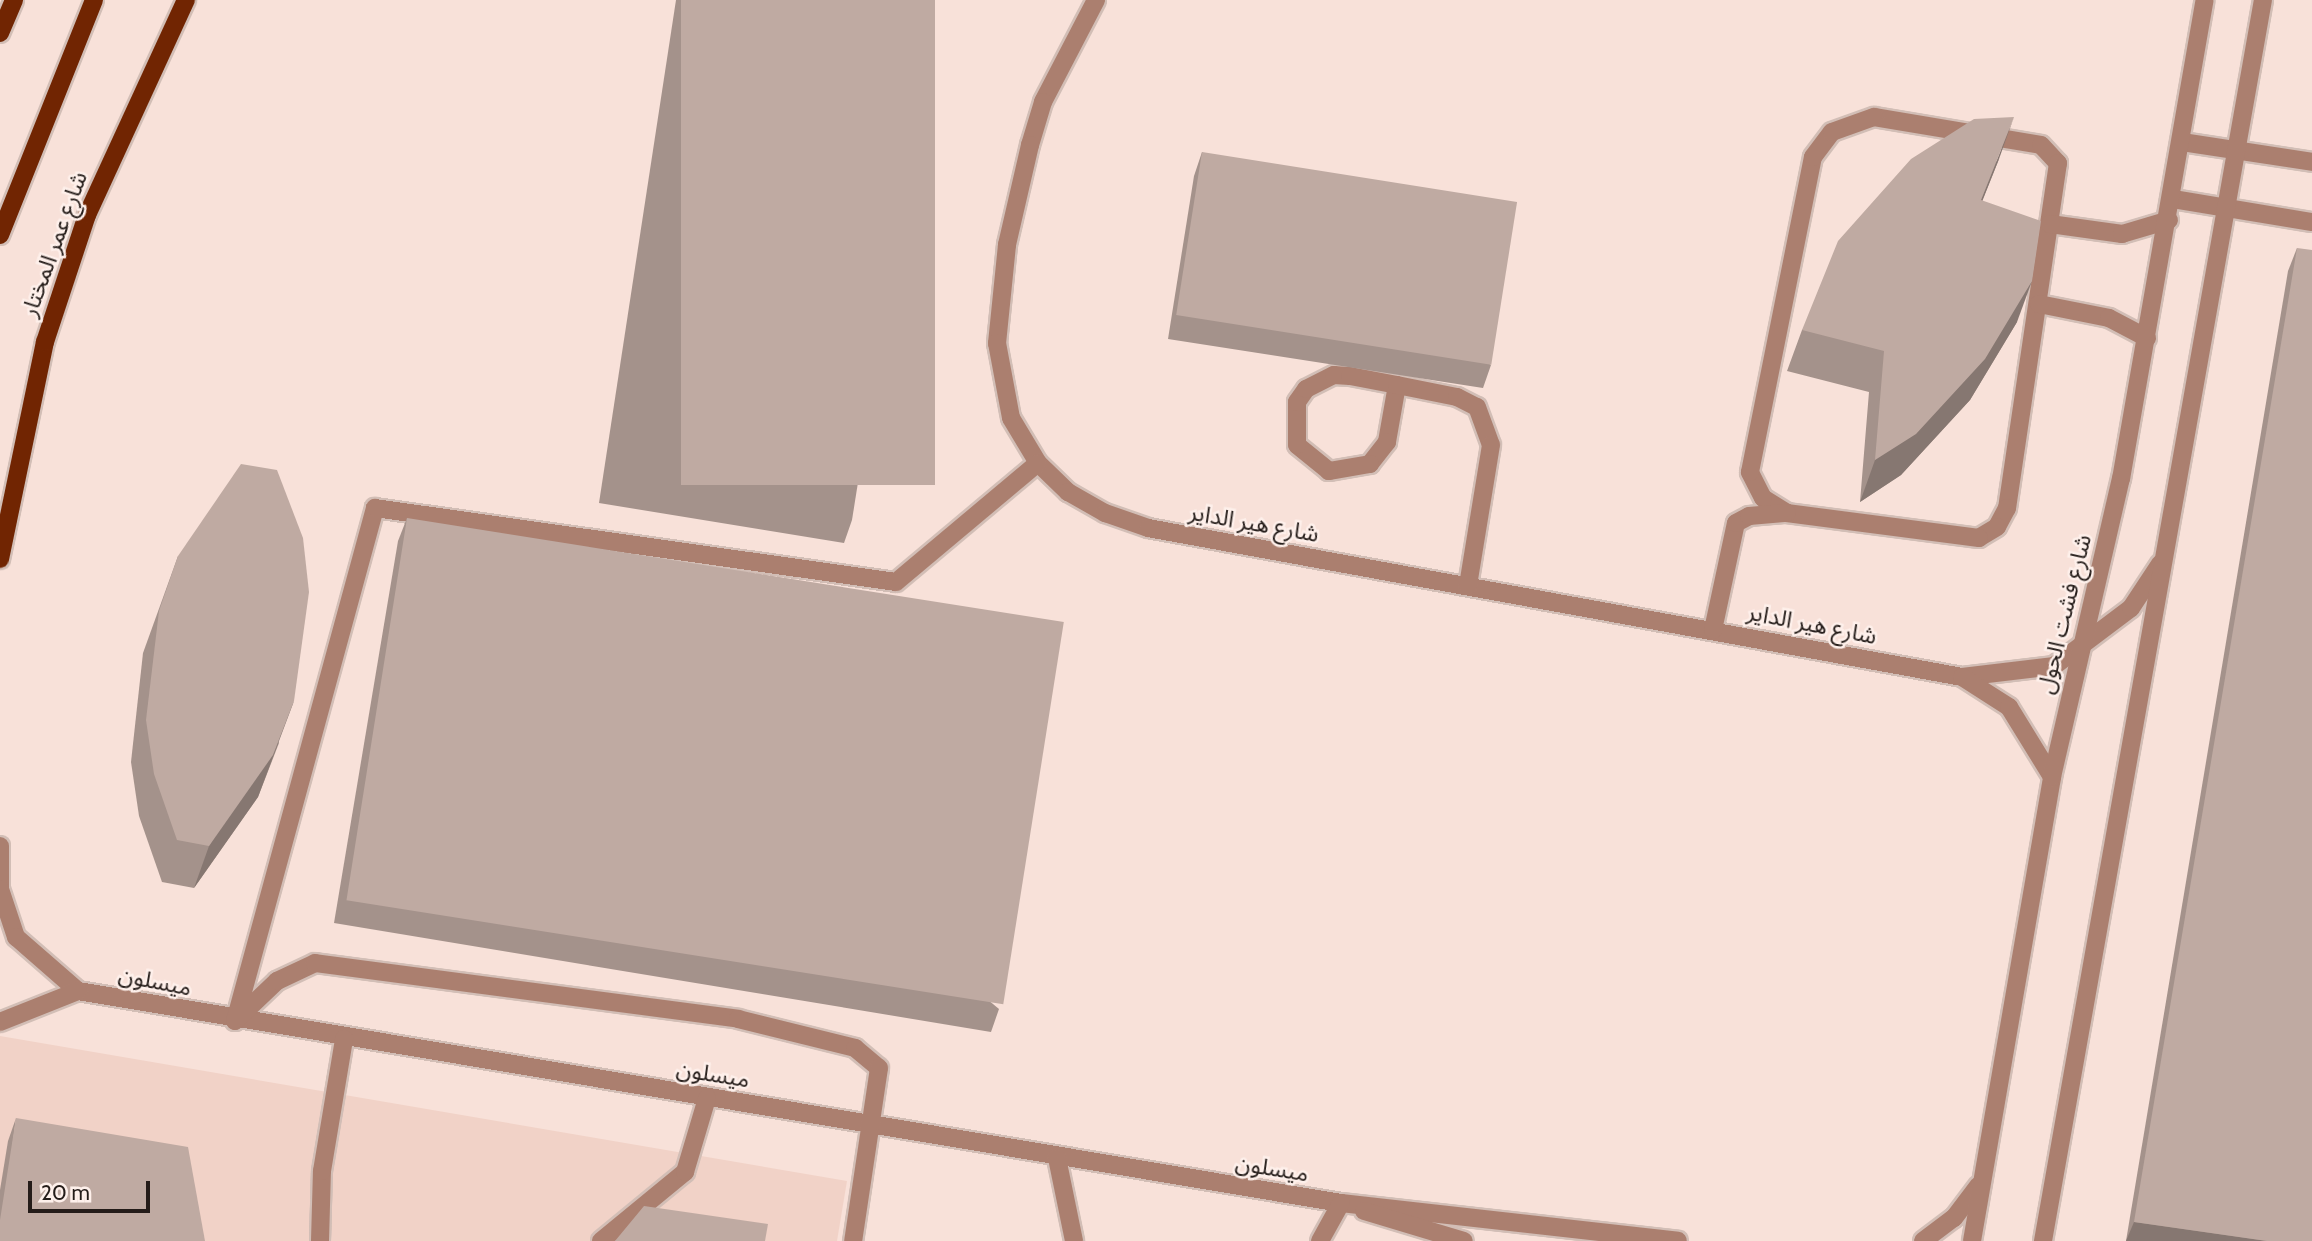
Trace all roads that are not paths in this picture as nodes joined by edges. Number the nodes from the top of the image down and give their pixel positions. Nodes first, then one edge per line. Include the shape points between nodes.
1 (14, 0) edge
2 (94, 0) edge
3 (186, 0) edge
4 (1096, 0) edge
5 (2205, 0) edge
6 (2263, 0) edge
7 (0, 33) edge
8 (2182, 142) junction
9 (2238, 151) junction
10 (2312, 162) edge
11 (2172, 199) junction
12 (2230, 208) junction
13 (2169, 220) junction
14 (2312, 222) edge
15 (2050, 224) junction
16 (0, 235) edge
17 (2039, 304) junction
18 (2147, 338) junction
19 (1397, 385) junction
20 (1038, 463) junction
21 (1787, 513) junction
22 (0, 559) edge
23 (2160, 564) junction
24 (1468, 586) junction
25 (1713, 630) junction
26 (2077, 650) junction
27 (1962, 677) junction
28 (2052, 777) junction
29 (0, 846) edge
30 (78, 991) junction
31 (235, 1021) junction
32 (0, 1022) edge
33 (344, 1039) junction
34 (707, 1098) junction
35 (871, 1125) junction
36 (1057, 1158) junction
37 (1981, 1182) junction
38 (1341, 1203) junction
39 (2048, 1209) junction
40 (1420, 1236) edge
41 (320, 1241) edge
42 (601, 1241) edge
43 (853, 1241) edge
44 (1074, 1241) edge
45 (1320, 1241) edge
46 (1464, 1241) edge
47 (1678, 1241) edge
48 (1923, 1241) edge
49 (1972, 1241) edge
50 (2043, 1241) edge
51 (2057, 1241) edge

1 - 7 main road
2 - 16 main road
3 - 22 main road, شارع عمر المختار via 92,202 49,329
4 - 20 street, شارع هير الداير via 1043,103 1001,293 998,374 1011,418
5 - 8 street, شارع فشت الحول
6 - 9 street
8 - 9 street
8 - 11 street, شارع فشت الحول
9 - 10 street
9 - 12 street
11 - 12 street
11 - 13 street, شارع فشت الحول
12 - 14 street
12 - 23 street
13 - 15 street via 2122,234
13 - 18 street, شارع فشت الحول
15 - 17 street
15 - 21 street via 2058,163 2041,145 1874,117 1845,124 1820,143 1808,172 1749,459 1755,486
17 - 18 street via 2109,318
17 - 21 street via 2007,508 1997,527 1968,538
18 - 26 street, شارع فشت الحول via 2105,554
19 - 19 street via 1350,376 1319,380 1297,401 1297,445 1329,471 1370,464 1387,442
19 - 24 street via 1468,401 1491,429
20 - 24 street, شارع هير الداير via 1068,492 1148,528
20 - 31 street via 896,582 375,508
21 - 25 street via 1749,516 1736,523
23 - 26 street, شارع هير الداير via 2131,608
23 - 39 street
24 - 25 street, شارع هير الداير
25 - 27 street, شارع هير الداير
26 - 27 street, شارع هير الداير via 2032,673
26 - 28 street, شارع فشت الحول
27 - 28 street, شارع هير الداير via 2009,707
28 - 37 street, شارع فشت الحول
29 - 30 street via 0,889 16,937
30 - 31 street, ميسلون
30 - 32 street
31 - 33 street, ميسلون
31 - 35 street via 277,981 315,963 738,1019 855,1048 879,1068
33 - 34 street, ميسلون
33 - 41 street via 322,1171
34 - 35 street, ميسلون
34 - 42 street via 685,1172
35 - 36 street, ميسلون
35 - 43 street
36 - 38 street, ميسلون
36 - 44 street
37 - 48 street via 1954,1218
37 - 49 street, شارع فشت الحول
38 - 40 street, ميسلون
38 - 45 street
38 - 47 street, ميسلون
39 - 50 street
39 - 51 street
40 - 46 street, ميسلون

